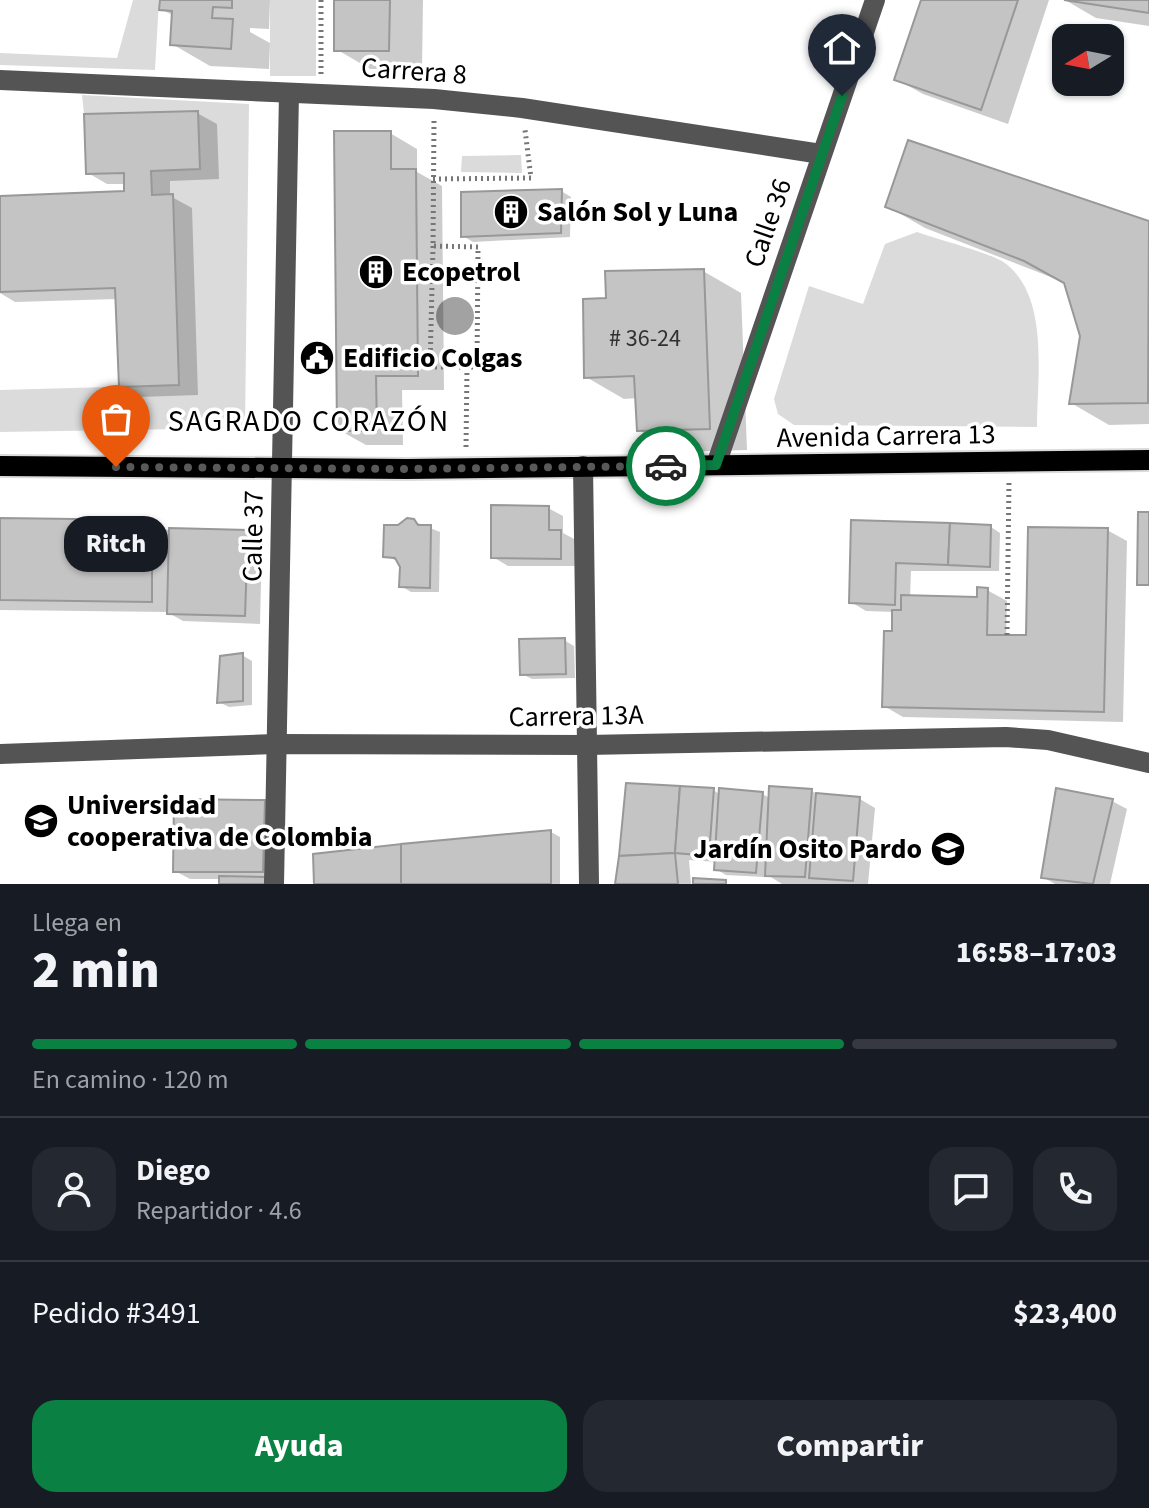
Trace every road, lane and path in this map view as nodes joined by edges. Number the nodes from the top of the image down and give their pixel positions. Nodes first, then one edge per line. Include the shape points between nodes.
1 (321, 0) edge
2 (875, 0) edge
3 (0, 80) edge
4 (289, 93) junction
5 (321, 94) junction
6 (434, 99) junction
7 (522, 108) junction
8 (821, 154) junction
9 (433, 179) junction
10 (433, 246) junction
11 (467, 367) junction
12 (1149, 460) edge
13 (1010, 462) junction
14 (716, 465) junction
15 (0, 466) edge
16 (583, 466) junction
17 (282, 468) junction
18 (466, 468) junction
19 (1007, 635) dead end
20 (276, 744) junction
21 (587, 745) junction
22 (0, 754) edge
23 (1149, 763) edge
24 (274, 884) edge
25 (589, 884) edge

1 - 5 path
2 - 8 street, Calle 36
3 - 4 street, Carrera 8
4 - 5 street, Carrera 8
4 - 17 street, Calle 37
5 - 6 street, Carrera 8
6 - 7 street, Carrera 8
6 - 9 path
7 - 8 street, Carrera 8
7 - 9 path via 531,178
8 - 14 street, Calle 36
9 - 10 path
10 - 11 path via 430,367
10 - 11 path via 478,247 477,367
11 - 18 path
12 - 13 main road, Avenida Carrera 13
13 - 14 main road, Avenida Carrera 13
13 - 19 path
14 - 16 main road, Avenida Carrera 13
15 - 17 main road, Avenida Carrera 13
16 - 18 main road, Avenida Carrera 13
16 - 21 street
17 - 18 main road, Avenida Carrera 13
17 - 20 street, Calle 37
20 - 21 street, Carrera 13A
20 - 22 street, Carrera 13A
20 - 24 street, Calle 37
21 - 23 street, Carrera 13A via 1028,737
21 - 25 street

